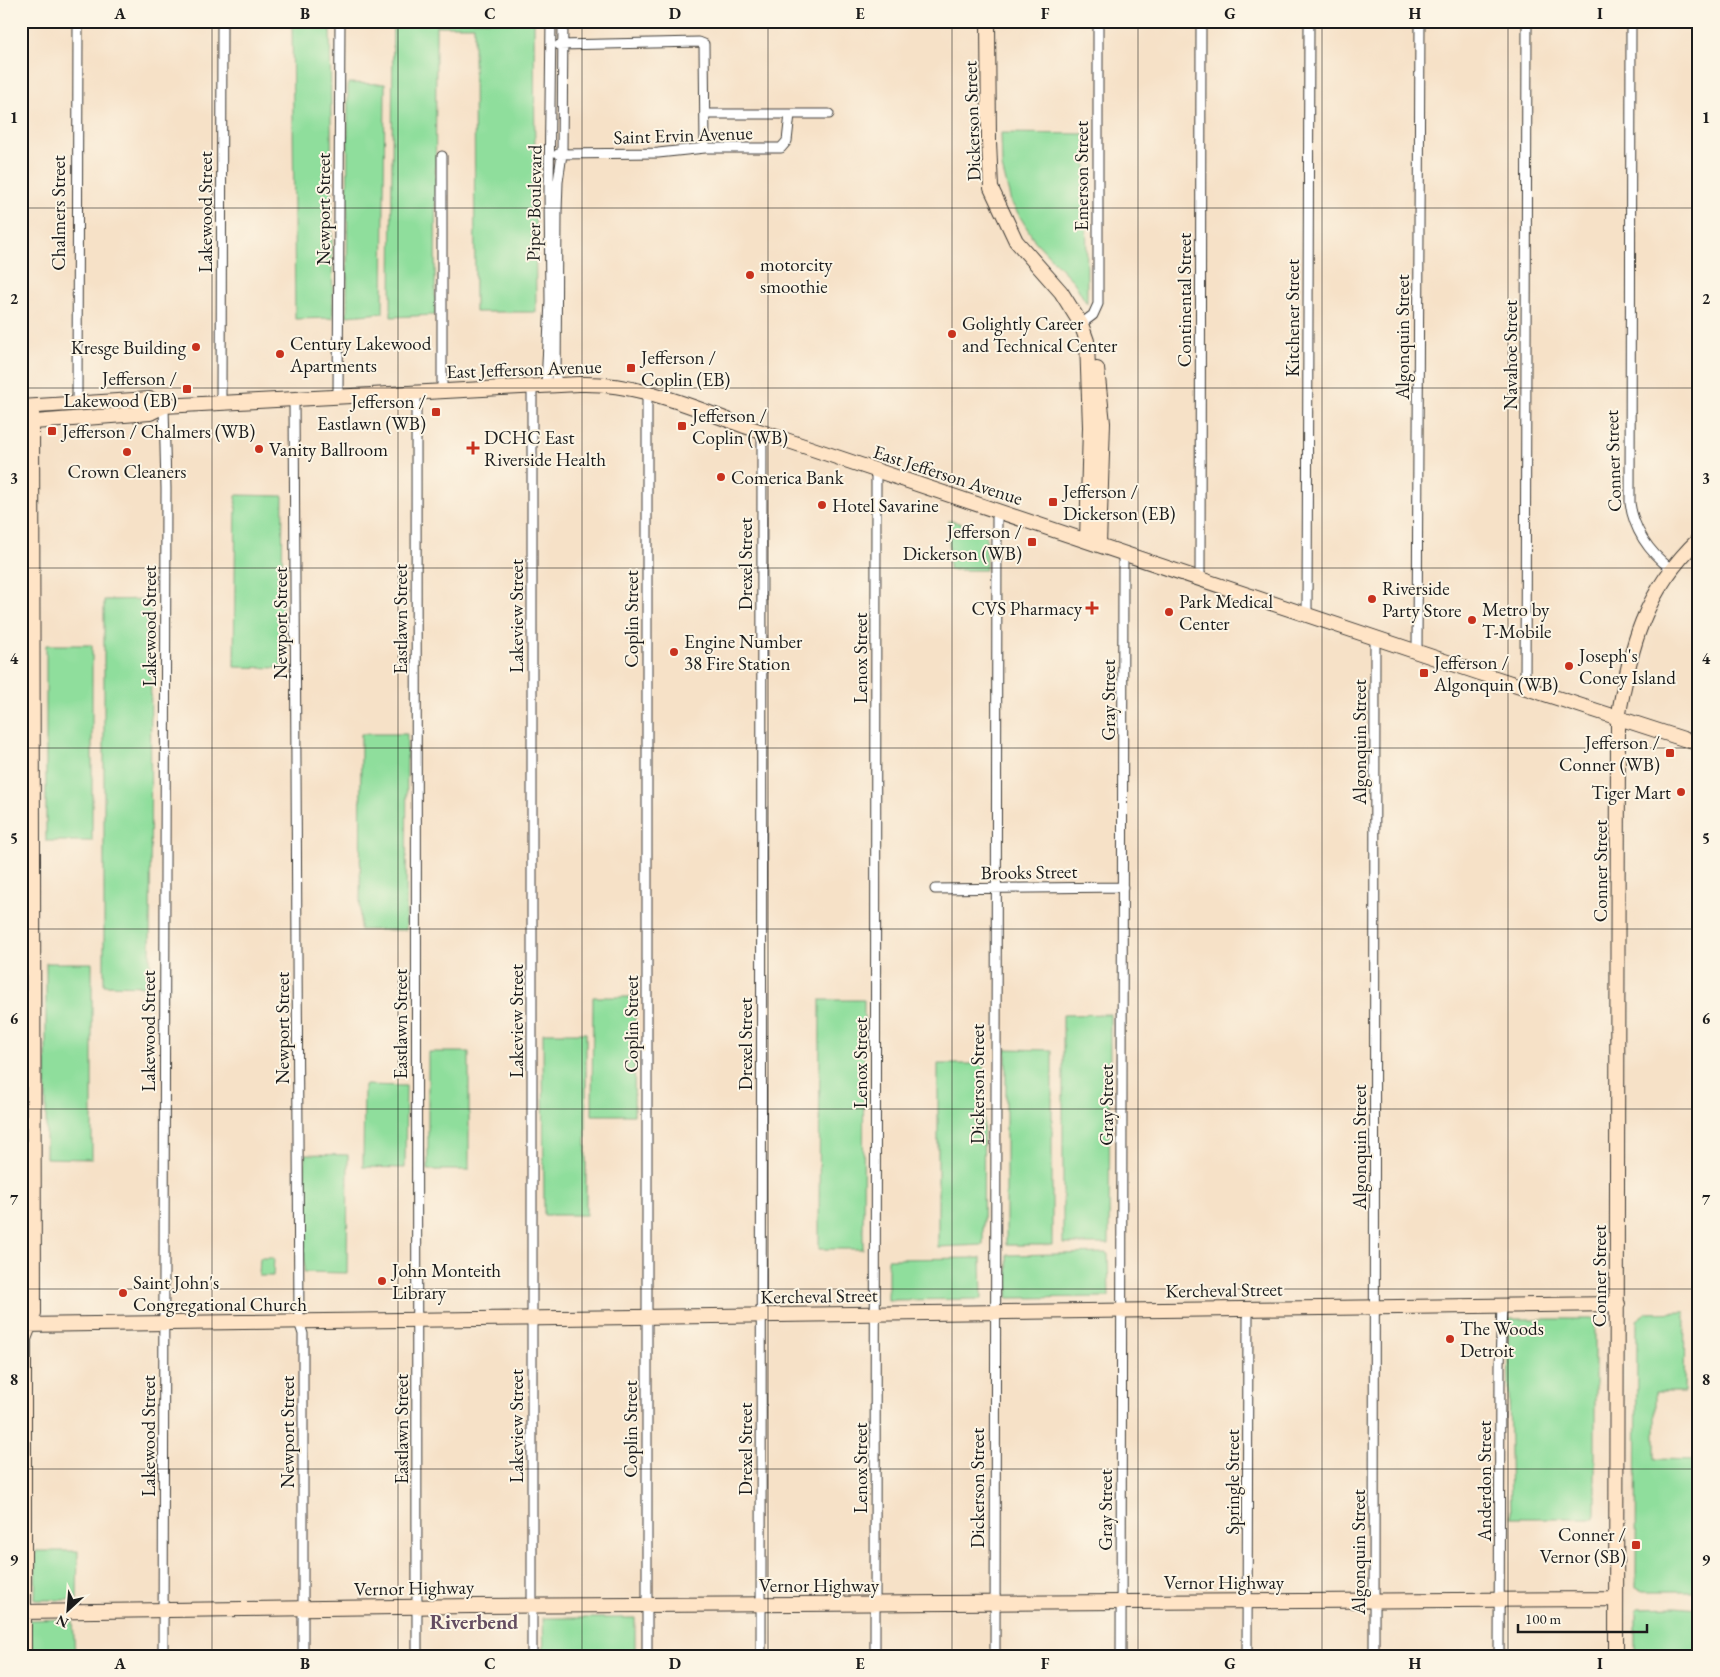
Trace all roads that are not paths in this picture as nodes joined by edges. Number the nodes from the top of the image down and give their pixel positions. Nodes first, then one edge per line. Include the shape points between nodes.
1 (78, 21) edge
2 (222, 21) edge
3 (340, 21) edge
4 (551, 21) edge
5 (563, 21) edge
6 (988, 21) edge
7 (1098, 21) edge
8 (1201, 21) edge
9 (1309, 21) edge
10 (1420, 21) edge
11 (1527, 21) edge
12 (1631, 21) edge
13 (551, 45) junction
14 (563, 46) junction
15 (705, 114) junction
16 (790, 114) junction
17 (829, 114) dead end
18 (705, 148) junction
19 (550, 154) junction
20 (562, 154) junction
21 (442, 156) dead end
22 (1082, 324) junction
23 (551, 385) junction
24 (532, 386) junction
25 (442, 391) junction
26 (416, 392) junction
27 (647, 392) junction
28 (338, 396) junction
29 (294, 399) junction
30 (220, 403) junction
31 (77, 404) junction
32 (164, 406) junction
33 (27, 407) edge
34 (27, 423) edge
35 (762, 432) junction
36 (876, 471) junction
37 (997, 511) junction
38 (1699, 539) edge
39 (1093, 543) junction
40 (1123, 554) junction
41 (1671, 569) junction
42 (1200, 579) junction
43 (1306, 615) junction
44 (1375, 638) junction
45 (1418, 652) junction
46 (1525, 688) junction
47 (1618, 719) junction
48 (1699, 744) edge
49 (1123, 887) junction
50 (997, 888) junction
51 (935, 889) dead end
52 (1618, 1304) junction
53 (1502, 1306) junction
54 (1374, 1307) junction
55 (1248, 1308) junction
56 (1121, 1310) junction
57 (996, 1312) junction
58 (876, 1314) junction
59 (762, 1315) junction
60 (647, 1317) junction
61 (532, 1318) junction
62 (417, 1320) junction
63 (299, 1322) junction
64 (164, 1324) junction
65 (25, 1325) edge
66 (1616, 1598) junction
67 (1500, 1599) junction
68 (1247, 1600) junction
69 (1374, 1600) junction
70 (1121, 1601) junction
71 (876, 1603) junction
72 (995, 1603) junction
73 (761, 1604) junction
74 (532, 1605) junction
75 (647, 1605) junction
76 (417, 1606) junction
77 (303, 1608) junction
78 (163, 1610) junction
79 (23, 1612) edge
80 (24, 1656) edge
81 (163, 1656) edge
82 (303, 1656) edge
83 (417, 1656) edge
84 (532, 1656) edge
85 (647, 1656) edge
86 (761, 1656) edge
87 (876, 1656) edge
88 (995, 1656) edge
89 (1121, 1656) edge
90 (1247, 1656) edge
91 (1374, 1656) edge
92 (1500, 1656) edge
93 (1616, 1656) edge

1 - 31 street, Chalmers Street
2 - 30 street, Lakewood Street
3 - 28 street, Newport Street
4 - 13 street, Piper Boulevard
5 - 14 street, Piper Boulevard
6 - 22 street, Dickerson Street via 991,188 1016,241 1061,292
7 - 22 street, Emerson Street via 1098,304 1093,315
8 - 42 street, Continental Street
9 - 43 street, Kitchener Street
10 - 45 street, Algonquin Street
11 - 46 street, Navahoe Street
12 - 41 street, Conner Street via 1630,503 1640,535 1658,559
13 - 14 street
13 - 19 street, Piper Boulevard
14 - 15 street via 704,44
14 - 20 street, Piper Boulevard
15 - 16 street
15 - 18 street
16 - 17 street
16 - 18 street, Saint Ervin Avenue via 787,141 781,148
18 - 20 street, Saint Ervin Avenue via 658,153
19 - 20 street, Saint Ervin Avenue
19 - 23 street, Piper Boulevard
20 - 23 street, Piper Boulevard via 558,182
21 - 25 street
22 - 39 street, Dickerson Street via 1095,359 1103,423
23 - 24 street, East Jefferson Avenue
23 - 27 street, East Jefferson Avenue via 601,384
24 - 25 street, East Jefferson Avenue
24 - 61 street, Lakeview Street
25 - 26 street, East Jefferson Avenue
26 - 28 street, East Jefferson Avenue
26 - 62 street, Eastlawn Street
27 - 35 street, East Jefferson Avenue
27 - 60 street, Coplin Street
28 - 29 street, East Jefferson Avenue
29 - 30 street, East Jefferson Avenue
29 - 63 street, Newport Street
30 - 32 street, East Jefferson Avenue
31 - 32 street, East Jefferson Avenue via 150,400
31 - 33 street, East Jefferson Avenue
32 - 34 street, East Jefferson Avenue via 150,414
32 - 64 street, Lakewood Street
33 - 34 street
34 - 65 street via 34,1313
35 - 36 street, East Jefferson Avenue
35 - 59 street, Drexel Street
36 - 37 street, East Jefferson Avenue
36 - 58 street, Lenox Street
37 - 39 street, East Jefferson Avenue
37 - 50 street, Dickerson Street
38 - 41 street
39 - 40 street, East Jefferson Avenue
40 - 42 street, East Jefferson Avenue
40 - 49 street, Gray Street
41 - 47 street, Conner Street via 1645,612 1633,646
42 - 43 street, East Jefferson Avenue
43 - 44 street, East Jefferson Avenue
44 - 45 street, East Jefferson Avenue
44 - 54 street, Algonquin Street
45 - 46 street, East Jefferson Avenue
46 - 47 street, East Jefferson Avenue
47 - 48 street, East Jefferson Avenue
47 - 52 street, Conner Street
49 - 50 street, Brooks Street
49 - 56 street, Gray Street
50 - 51 street, Brooks Street
50 - 57 street, Dickerson Street
52 - 53 street, Kercheval Street
52 - 66 street, Conner Street
53 - 54 street, Kercheval Street
53 - 67 street, Anderdon Street
54 - 55 street, Kercheval Street
54 - 69 street, Algonquin Street
55 - 56 street, Kercheval Street
55 - 68 street, Springle Street
56 - 57 street, Kercheval Street
56 - 70 street, Gray Street
57 - 58 street, Kercheval Street
57 - 72 street, Dickerson Street
58 - 59 street, Kercheval Street
58 - 71 street, Lenox Street
59 - 60 street, Kercheval Street
59 - 73 street, Drexel Street
60 - 61 street, Kercheval Street
60 - 75 street, Coplin Street
61 - 62 street, Kercheval Street
61 - 74 street, Lakeview Street
62 - 63 street, Kercheval Street
62 - 76 street, Eastlawn Street
63 - 64 street, Kercheval Street
63 - 77 street, Newport Street via 303,1334
64 - 65 street, Kercheval Street
64 - 78 street, Lakewood Street
65 - 79 street
66 - 67 street, Vernor Highway
66 - 93 street, Conner Street
67 - 69 street, Vernor Highway
67 - 92 street, Anderdon Street
68 - 69 street, Vernor Highway
68 - 70 street, Vernor Highway
68 - 90 street, Springle Street
69 - 91 street, Algonquin Street
70 - 72 street, Vernor Highway
70 - 89 street, Gray Street
71 - 72 street, Vernor Highway
71 - 73 street, Vernor Highway
71 - 87 street, Lenox Street
72 - 88 street, Dickerson Street
73 - 75 street, Vernor Highway
73 - 86 street, Drexel Street
74 - 75 street, Vernor Highway
74 - 76 street, Vernor Highway
74 - 84 street, Lakeview Street
75 - 85 street, Coplin Street
76 - 77 street, Vernor Highway
76 - 83 street, Eastlawn Street
77 - 78 street, Vernor Highway
77 - 82 street, Newport Street
78 - 79 street, Vernor Highway
78 - 81 street, Lakewood Street
79 - 80 street

